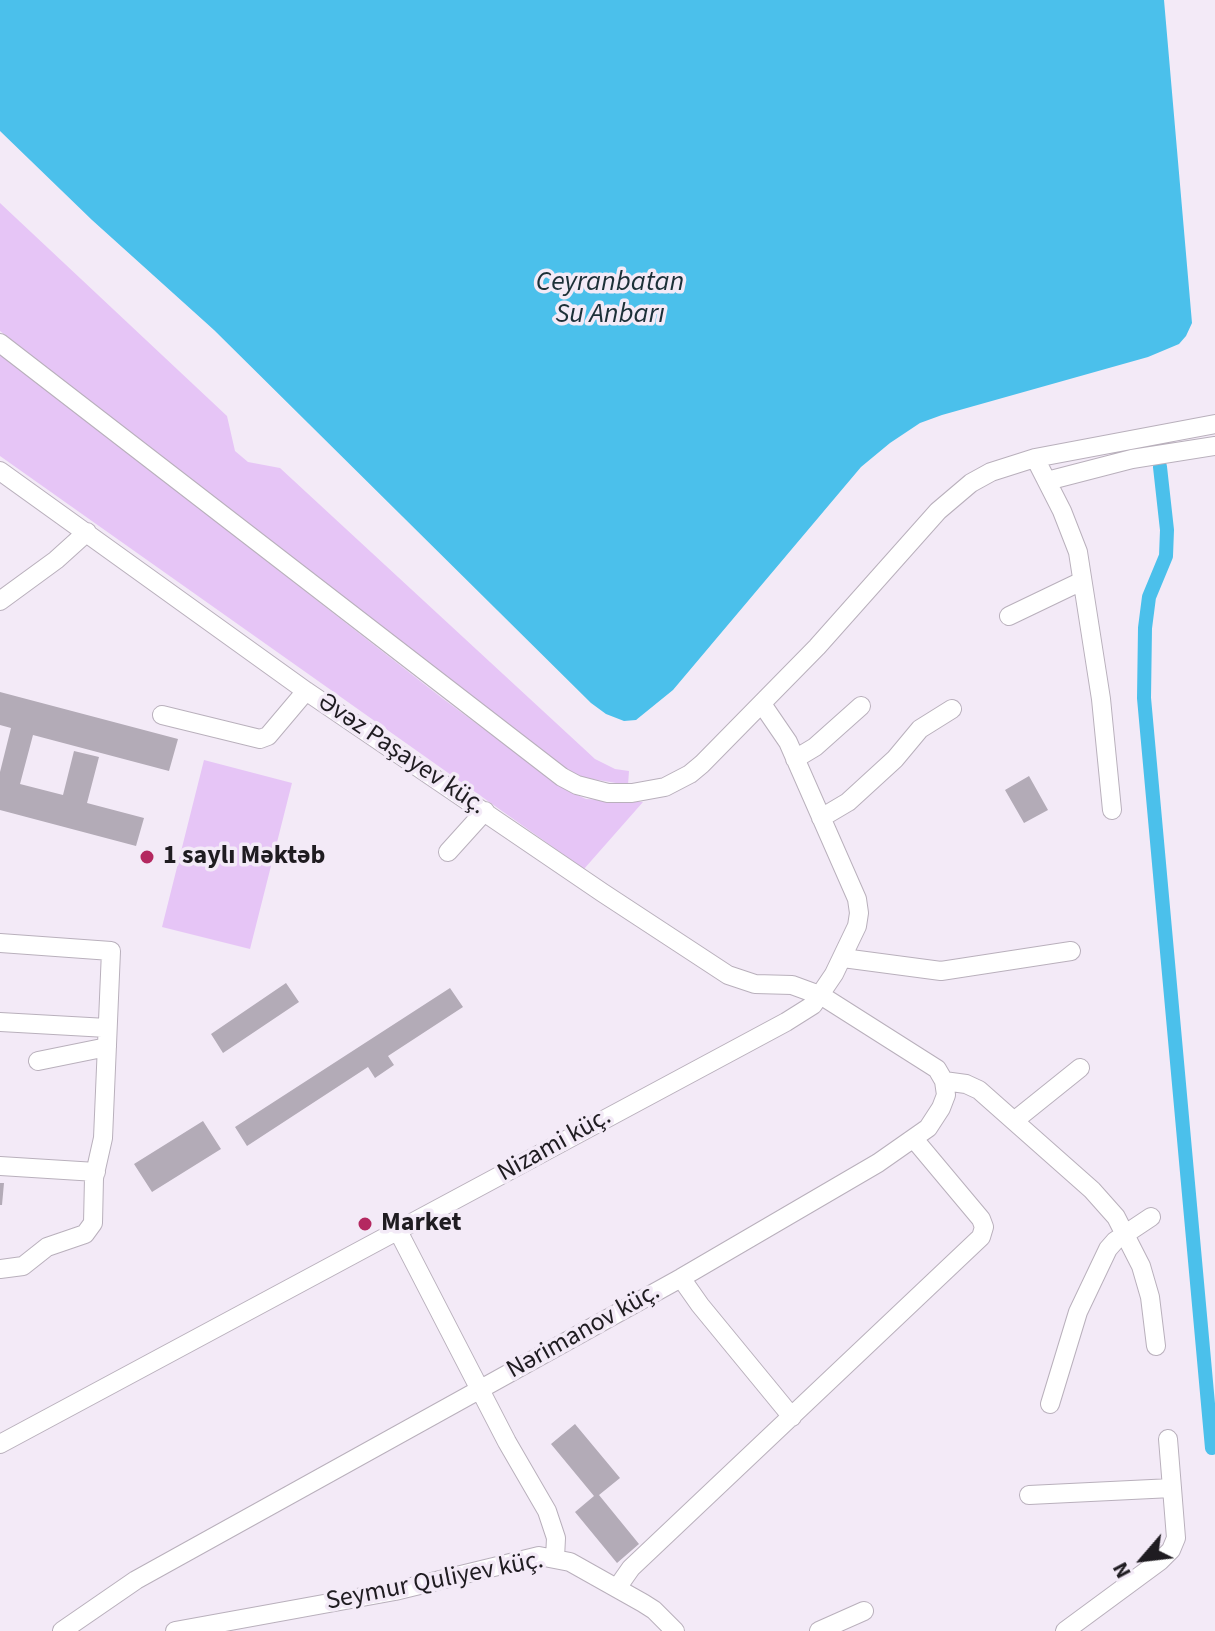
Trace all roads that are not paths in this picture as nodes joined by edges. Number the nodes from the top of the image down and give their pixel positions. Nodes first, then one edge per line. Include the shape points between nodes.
1 (0, 343) edge
2 (1215, 424) edge
3 (1215, 446) edge
4 (1035, 458) junction
5 (0, 471) edge
6 (1047, 481) junction
7 (87, 532) junction
8 (1082, 581) junction
9 (0, 601) edge
10 (1009, 616) dead end
11 (306, 691) junction
12 (762, 704) junction
13 (861, 706) dead end
14 (952, 709) dead end
15 (162, 715) dead end
16 (795, 759) junction
17 (1112, 810) dead end
18 (485, 811) junction
19 (821, 818) junction
20 (448, 852) dead end
21 (0, 943) edge
22 (1071, 951) dead end
23 (843, 958) junction
24 (822, 996) junction
25 (0, 1022) edge
26 (107, 1038) junction
27 (38, 1061) dead end
28 (1080, 1068) dead end
29 (944, 1081) junction
30 (1014, 1121) junction
31 (914, 1139) junction
32 (0, 1166) edge
33 (96, 1172) junction
34 (1151, 1217) dead end
35 (398, 1231) junction
36 (1126, 1234) junction
37 (0, 1269) edge
38 (681, 1278) junction
39 (1156, 1346) dead end
40 (481, 1389) junction
41 (1050, 1404) dead end
42 (792, 1417) junction
43 (1168, 1439) dead end
44 (0, 1444) edge
45 (1172, 1488) junction
46 (1029, 1495) dead end
47 (555, 1558) junction
48 (617, 1588) junction
49 (864, 1611) dead end
50 (62, 1631) edge
51 (175, 1631) edge
52 (675, 1631) edge
53 (819, 1631) edge
54 (1065, 1631) edge

1 - 12 street via 577,785 608,793 665,787 702,764
2 - 4 street
3 - 6 street via 1132,459
4 - 6 street
4 - 12 street via 991,472 954,496
5 - 7 street, Əvəz Paşayev küç.
6 - 8 street via 1072,533
7 - 9 street
7 - 11 street, Əvəz Paşayev küç.
8 - 10 street
8 - 17 street
11 - 15 street via 260,739
11 - 18 street, Əvəz Paşayev küç.
12 - 16 street, Nizami küç.
13 - 16 street
14 - 19 street via 920,729 848,802
16 - 19 street, Nizami küç.
18 - 20 street
18 - 24 street, Əvəz Paşayev küç. via 728,975 755,984 792,985
19 - 23 street, Nizami küç. via 857,899 857,926
21 - 26 street via 111,951
22 - 23 street via 941,971
23 - 24 street, Nizami küç.
24 - 29 street via 924,1058
24 - 35 street, Nizami küç. via 786,1022
25 - 26 street
26 - 27 street
26 - 33 street via 103,1138
28 - 30 street
29 - 30 street via 979,1090
29 - 31 street, Nərimanov küç. via 941,1108
30 - 36 street via 1092,1190
31 - 38 street, Nərimanov küç.
31 - 42 street via 981,1219 981,1237
32 - 33 street
33 - 37 street via 90,1230 47,1247 23,1266
34 - 36 street
35 - 40 street
35 - 44 street, Nizami küç.
36 - 39 street via 1147,1287
36 - 41 street via 1108,1249 1088,1289
38 - 40 street, Nərimanov küç.
38 - 42 street
40 - 47 street via 547,1511 556,1538
40 - 50 street, Nərimanov küç. via 136,1580
42 - 48 street
43 - 45 street
45 - 46 street
45 - 54 street via 1176,1538 1171,1550
47 - 48 street, Seymur Quliyev küç.
47 - 51 street, Seymur Quliyev küç. via 539,1556 409,1588
48 - 52 street, Seymur Quliyev küç. via 654,1610
49 - 53 street

